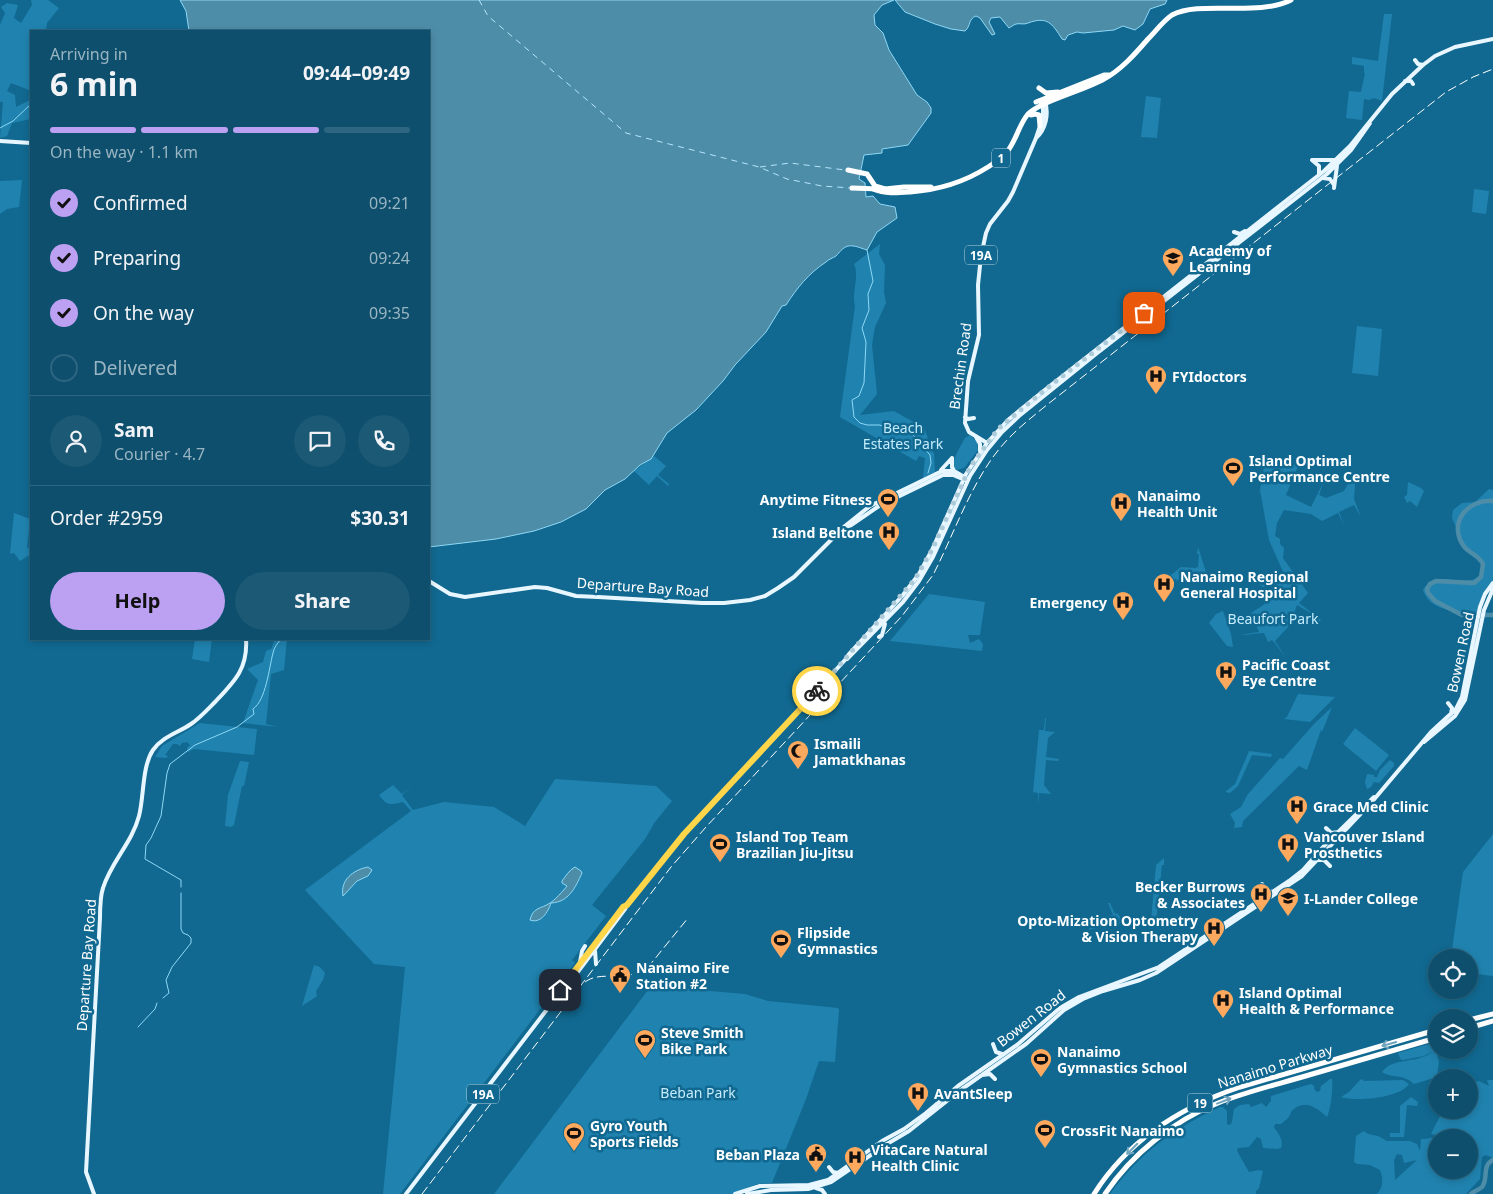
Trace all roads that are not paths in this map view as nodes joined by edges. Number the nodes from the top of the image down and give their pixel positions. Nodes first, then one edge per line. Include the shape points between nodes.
1 (1291, 0) edge
2 (1493, 39) edge
3 (1415, 60) dead end
4 (1422, 65) junction
5 (1109, 75) junction
6 (1405, 81) junction
7 (1414, 84) dead end
8 (1039, 88) dead end
9 (1074, 88) junction
10 (1042, 103) junction
11 (1026, 118) junction
12 (1040, 126) junction
13 (1036, 138) junction
14 (0, 141) edge
15 (30, 143) edge
16 (1337, 162) junction
17 (1320, 176) junction
18 (959, 182) junction
19 (885, 191) junction
20 (1255, 226) junction
21 (1234, 232) dead end
22 (1144, 304) dead end
23 (1153, 305) junction
24 (1060, 378) junction
25 (1044, 396) junction
26 (1016, 413) junction
27 (965, 417) junction
28 (974, 418) dead end
29 (998, 429) junction
30 (979, 437) junction
31 (987, 442) junction
32 (987, 450) junction
33 (979, 453) junction
34 (970, 467) junction
35 (947, 470) junction
36 (937, 473) junction
37 (955, 473) junction
38 (943, 475) junction
39 (965, 479) junction
40 (959, 488) junction
41 (838, 533) junction
42 (936, 540) junction
43 (930, 564) junction
44 (430, 582) edge
45 (1493, 582) edge
46 (1493, 589) edge
47 (1481, 614) junction
48 (889, 617) junction
49 (1479, 620) junction
50 (879, 637) dead end
51 (246, 640) edge
52 (845, 660) junction
53 (1448, 702) dead end
54 (1451, 714) junction
55 (1422, 743) junction
56 (1376, 796) junction
57 (1326, 828) dead end
58 (1339, 832) junction
59 (1316, 860) junction
60 (1330, 866) dead end
61 (1262, 884) dead end
62 (1279, 888) junction
63 (1272, 892) junction
64 (1265, 902) junction
65 (1256, 903) junction
66 (627, 905) junction
67 (1241, 918) junction
68 (585, 946) dead end
69 (596, 947) junction
70 (580, 964) junction
71 (596, 964) dead end
72 (558, 996) junction
73 (1493, 1014) edge
74 (1478, 1018) edge
75 (1493, 1021) edge
76 (1478, 1025) edge
77 (1428, 1032) edge
78 (1428, 1040) edge
79 (993, 1044) dead end
80 (1004, 1054) junction
81 (980, 1076) junction
82 (995, 1079) dead end
83 (829, 1168) dead end
84 (838, 1173) junction
85 (813, 1188) junction
86 (408, 1193) edge
87 (94, 1194) edge
88 (735, 1194) edge
89 (747, 1194) edge
90 (825, 1194) edge
91 (1094, 1194) edge
92 (1104, 1194) edge

1 - 5 highway, 1 via 1263,7 1202,8 1179,12 1160,26 1132,58
2 - 4 main road via 1449,49
3 - 4 main road
4 - 6 main road
5 - 9 highway, 1
5 - 10 highway, 1 via 1106,79
6 - 7 main road
6 - 16 main road
8 - 9 highway via 1046,93
9 - 10 highway, 1
10 - 11 highway, 1
10 - 12 main road, Brechin Road / 19A
10 - 13 main road, Brechin Road / 19A via 1047,109 1044,127
11 - 12 highway via 1039,115
11 - 18 highway, 1 via 1002,158
12 - 13 main road, Brechin Road / 19A
13 - 27 main road, Brechin Road / 19A via 1013,192 990,224 983,243 978,286 978,335 968,381
14 - 15 main road
16 - 17 main road
16 - 17 main road via 1312,160 1319,166
16 - 17 main road via 1334,188 1331,180
17 - 20 main road
17 - 25 main road
18 - 19 highway, 1
18 - 19 highway, 1 via 935,190
19 - 19 highway, 1, bridge via 872,189 852,188
19 - 19 highway, bridge via 878,188 869,175 848,170 868,174 875,186
20 - 21 main road via 1240,234
20 - 23 main road
22 - 23 main road
23 - 24 main road
24 - 25 main road
24 - 26 main road
25 - 26 main road
25 - 32 main road via 1011,423
26 - 29 main road
27 - 28 main road
27 - 30 main road, Brechin Road via 967,429
29 - 30 main road via 988,437
29 - 31 main road
30 - 31 main road, Brechin Road
30 - 33 main road
31 - 32 main road
31 - 33 main road, 19A
32 - 39 main road, 19A
33 - 34 main road, 19A
34 - 37 main road
34 - 39 main road, 19A
35 - 36 main road, Departure Bay Road
35 - 37 main road, Departure Bay Road
35 - 38 main road
36 - 37 main road via 952,458
36 - 41 main road, Departure Bay Road via 870,506
37 - 38 main road, Departure Bay Road
37 - 39 main road, Departure Bay Road
37 - 40 main road
38 - 41 main road, Departure Bay Road via 879,506
39 - 40 main road, 19A
39 - 43 main road, 19A
40 - 42 main road, 19A
41 - 44 main road, Departure Bay Road via 794,577 765,596 750,600 724,603 591,597 535,587 465,597 450,594
42 - 43 main road
42 - 52 main road, 19A via 911,584
43 - 48 main road, 19A
45 - 47 main road, Bowen Road via 1483,598
46 - 47 main road, Bowen Road
47 - 49 main road, Bowen Road
48 - 50 main road
48 - 52 main road, 19A
49 - 54 main road, Bowen Road via 1462,697
49 - 55 main road, Bowen Road via 1465,702 1455,716
51 - 87 main road, Departure Bay Road via 245,660 232,684 190,725 163,739 152,752 136,824 103,888 86,1167 86,1178
52 - 66 main road, 19A via 684,834
53 - 54 main road
54 - 55 main road, Bowen Road
55 - 56 main road, Bowen Road
56 - 58 main road, Bowen Road
56 - 59 main road, Bowen Road
57 - 58 main road via 1331,833
58 - 62 main road, Bowen Road via 1298,874
59 - 60 main road via 1324,860
59 - 64 main road, Bowen Road via 1300,878
61 - 63 main road via 1265,890
62 - 63 main road, Bowen Road
62 - 64 main road
63 - 65 main road, Bowen Road
64 - 67 main road, Bowen Road
65 - 67 main road
65 - 80 main road, Bowen Road via 1159,967 1078,997
66 - 69 main road, 19A
66 - 70 main road, 19A
67 - 81 main road, Bowen Road via 1156,973 1083,999 1064,1010 1026,1044
68 - 70 main road
69 - 71 main road
69 - 72 main road, 19A
70 - 72 main road, 19A
72 - 86 main road, 19A
73 - 74 highway
75 - 76 highway
77 -> 91 highway, Nanaimo Parkway / 19 via 1240,1087 1178,1113 1135,1146
92 -> 78 highway, Nanaimo Parkway / 19 via 1151,1143 1206,1108
79 - 80 main road via 998,1054
80 - 84 main road, Bowen Road via 904,1129
81 - 82 main road via 990,1074
81 - 85 main road, Bowen Road via 909,1131 831,1182
83 - 84 main road
84 - 88 main road, Bowen Road via 814,1184 760,1186
85 - 89 main road, Bowen Road
85 - 90 main road

